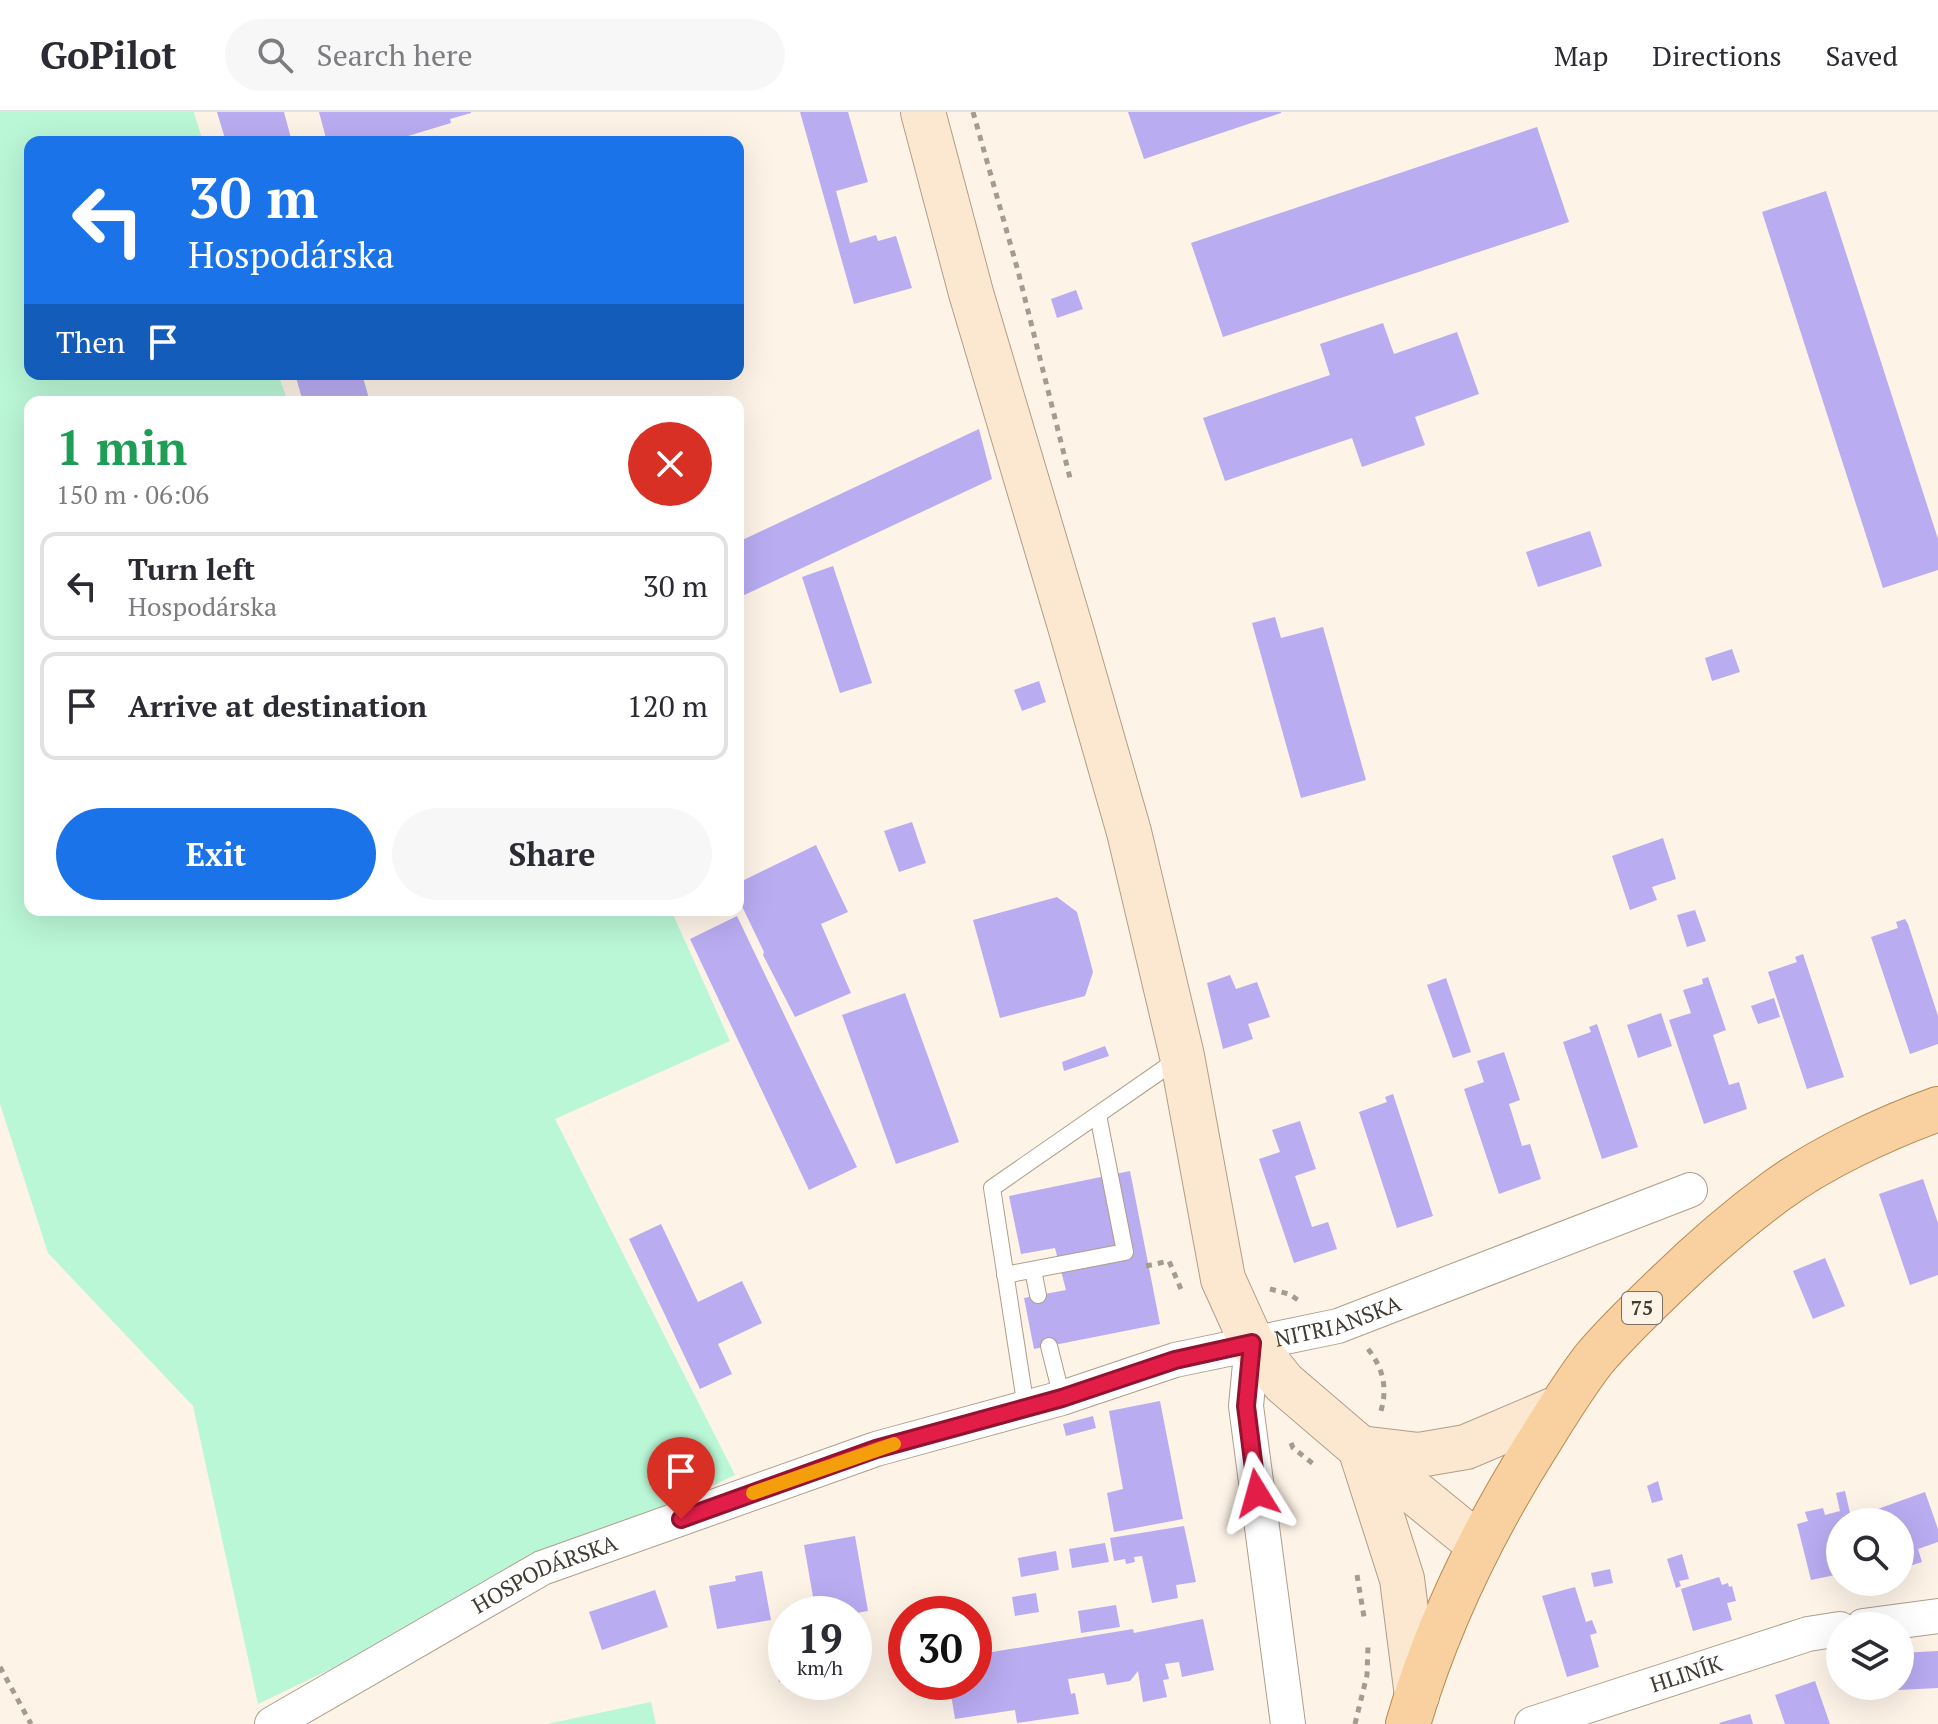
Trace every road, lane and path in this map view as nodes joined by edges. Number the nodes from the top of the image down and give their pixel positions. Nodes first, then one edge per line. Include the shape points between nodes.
1 (923, 112) edge
2 (1182, 1056) junction
3 (1938, 1109) edge
4 (1098, 1115) junction
5 (1690, 1190) dead end
6 (1033, 1270) junction
7 (1005, 1275) junction
8 (1289, 1294) dead end
9 (1038, 1295) dead end
10 (1338, 1326) junction
11 (1252, 1343) junction
12 (1049, 1346) dead end
13 (1062, 1398) junction
14 (1560, 1407) junction
15 (1026, 1408) junction
16 (1360, 1448) junction
17 (1479, 1545) junction
18 (1356, 1569) dead end
19 (1938, 1616) edge
20 (1914, 1619) edge
21 (1365, 1625) dead end
22 (1826, 1631) edge
23 (1367, 1638) dead end
24 (0, 1667) edge
25 (1412, 1710) edge
26 (31, 1724) edge
27 (272, 1724) edge
28 (1288, 1724) edge
29 (1355, 1724) edge
30 (1532, 1724) edge

1 - 2 street via 1129,832
2 - 4 lane
2 - 11 street via 1223,1279
3 - 14 main road, 75 via 1874,1136 1778,1190 1637,1313
4 - 6 lane via 1125,1252
4 - 7 lane via 992,1188
5 - 10 street, NITRIANSKA
6 - 7 lane
6 - 9 lane
7 - 15 lane
8 - 10 path
10 - 11 street, NITRIANSKA
10 - 16 path via 1365,1345 1378,1361 1383,1380 1386,1397 1378,1422
11 - 13 street, HOSPODÁRSKA via 1175,1360
11 - 16 street via 1284,1383
11 - 28 street, NITRIANSKA via 1246,1406
12 - 13 lane
13 - 15 street, HOSPODÁRSKA
14 - 16 street via 1466,1447 1419,1455
14 - 17 main road, 75
15 - 27 street, HOSPODÁRSKA via 876,1449 542,1568
16 - 17 street
16 - 25 street via 1402,1579
17 - 25 main road, 75
18 - 21 path
19 - 20 street
22 - 30 street, HLINÍK
23 - 29 path via 1367,1675
24 - 26 path

